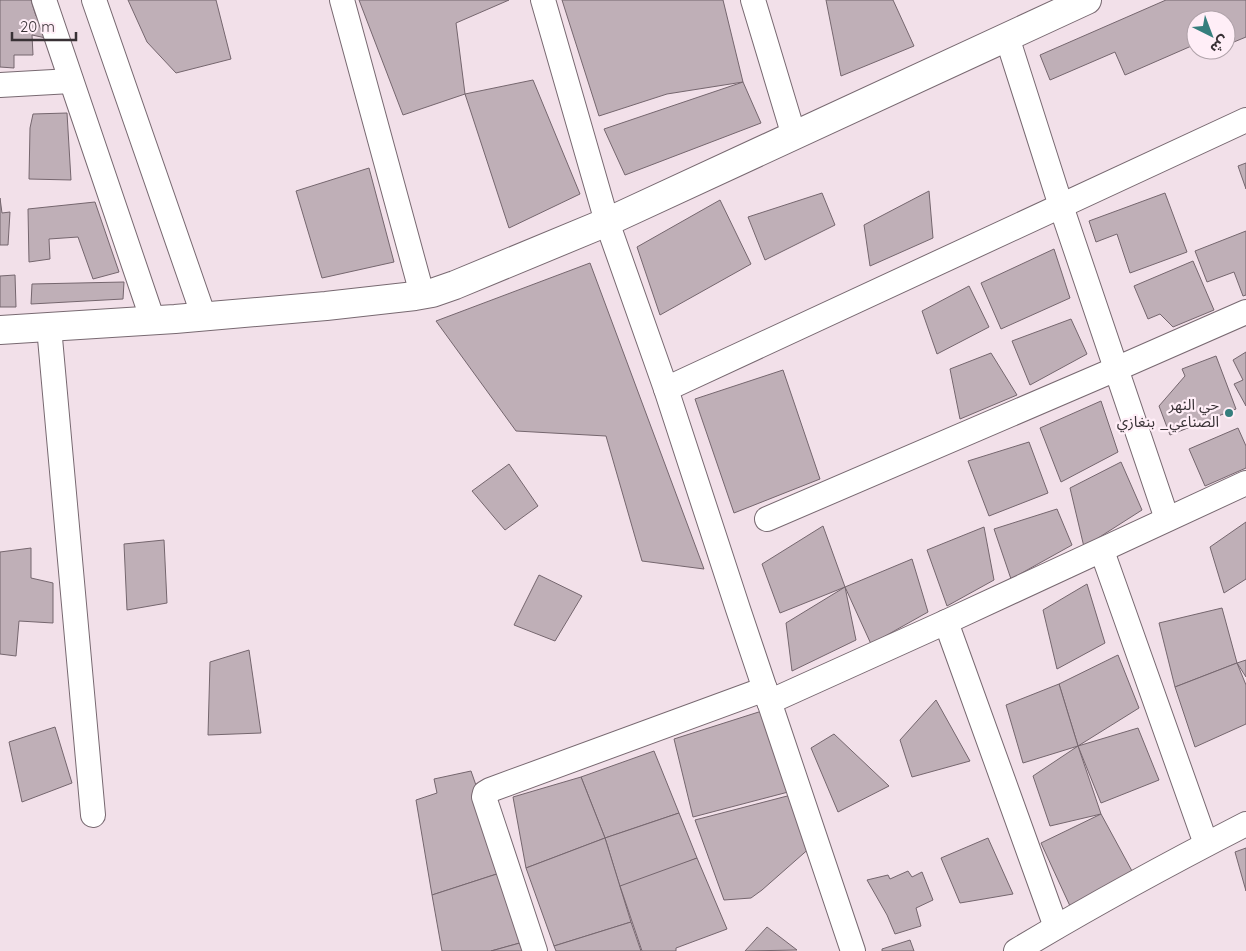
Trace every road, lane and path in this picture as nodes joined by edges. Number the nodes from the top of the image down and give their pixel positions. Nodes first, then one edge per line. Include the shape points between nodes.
1 (44, 0) edge
2 (94, 0) edge
3 (342, 0) edge
4 (543, 0) edge
5 (753, 0) edge
6 (1087, 0) edge
7 (1007, 37) junction
8 (71, 81) junction
9 (0, 85) edge
10 (1246, 120) edge
11 (794, 136) junction
12 (1061, 206) junction
13 (607, 222) junction
14 (422, 294) junction
15 (1246, 312) edge
16 (204, 317) junction
17 (153, 321) junction
18 (49, 327) junction
19 (0, 330) edge
20 (1116, 369) junction
21 (666, 389) junction
22 (1246, 483) edge
23 (767, 519) dead end
24 (1167, 519) junction
25 (1102, 551) junction
26 (946, 622) junction
27 (767, 695) junction
28 (93, 815) dead end
29 (1246, 824) edge
30 (1206, 844) junction
31 (1056, 927) junction
32 (535, 951) edge
33 (852, 951) edge
34 (1016, 951) edge

1 - 8 street
2 - 16 street
3 - 14 street
4 - 13 street
5 - 11 street
6 - 7 main road
7 - 11 main road
7 - 12 street
8 - 9 street
8 - 17 street
10 - 12 street
11 - 13 main road
12 - 20 street
12 - 21 street
13 - 14 main road via 455,284
13 - 21 street
14 - 16 main road
15 - 20 street
16 - 17 main road
17 - 18 main road
18 - 19 main road
18 - 28 street
20 - 23 street
20 - 24 street
21 - 27 street
22 - 24 street
24 - 25 street
25 - 26 street
25 - 30 street
26 - 27 street
26 - 31 street
27 - 32 street via 485,793
27 - 33 street
29 - 30 street
30 - 31 street
31 - 34 street

